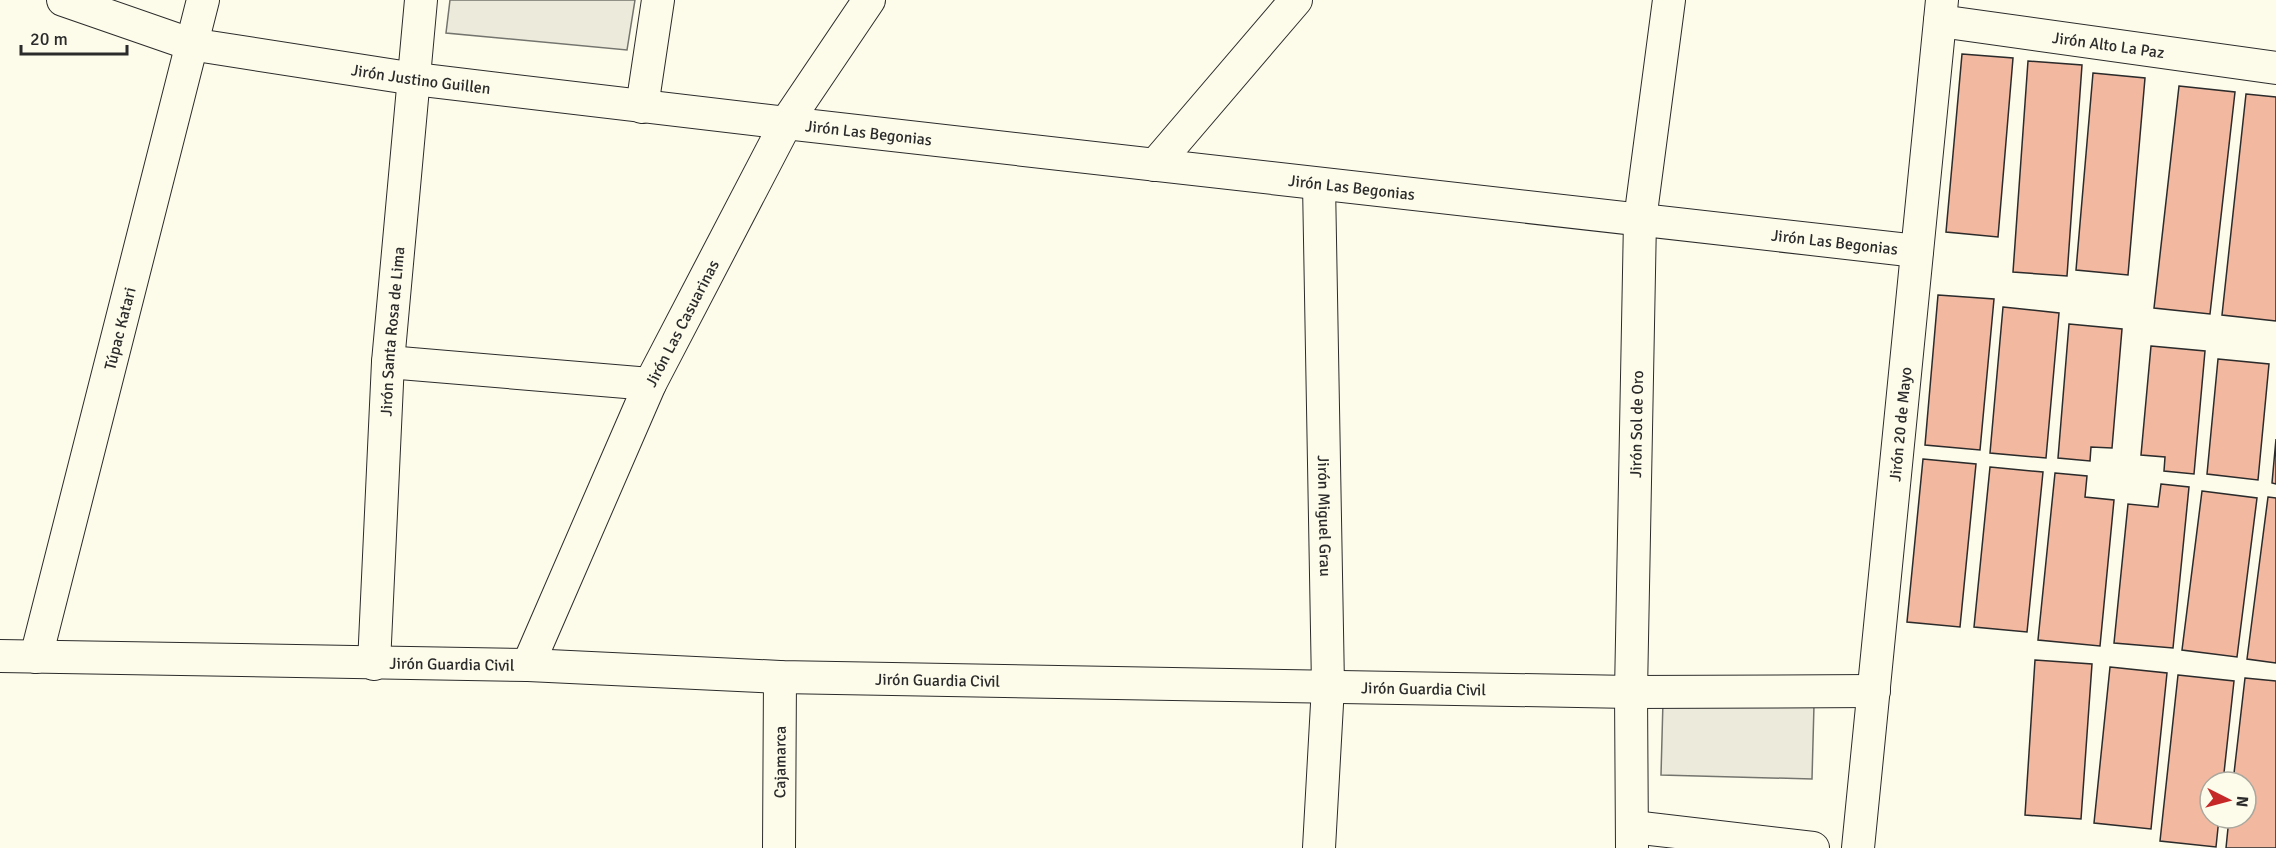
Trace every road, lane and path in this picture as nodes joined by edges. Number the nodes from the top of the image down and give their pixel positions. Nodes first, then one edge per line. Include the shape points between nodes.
1 (63, 0) edge
2 (202, 0) edge
3 (422, 0) edge
4 (658, 0) edge
5 (869, 0) edge
6 (1296, 0) edge
7 (1669, 0) edge
8 (1941, 10) edge
9 (190, 44) junction
10 (2276, 68) edge
11 (415, 79) junction
12 (642, 106) junction
13 (786, 123) junction
14 (1155, 165) junction
15 (1318, 184) junction
16 (1640, 220) junction
17 (1917, 251) junction
18 (388, 362) junction
19 (650, 384) junction
20 (0, 656) edge
21 (36, 657) junction
22 (374, 664) junction
23 (528, 665) junction
24 (780, 677) junction
25 (1328, 686) junction
26 (1874, 691) junction
27 (1631, 692) junction
28 (1632, 837) edge
29 (779, 848) edge
30 (1319, 848) edge
31 (1813, 848) edge
32 (1858, 848) edge

1 - 9 street, Jirón Justino Guillen
2 - 9 street, Túpac Katari
3 - 11 street, Jirón Santa Rosa de Lima
4 - 12 street
5 - 13 street, Jirón Las Casuarinas
6 - 14 street
7 - 16 street, Jirón Sol de Oro
8 - 10 street, Jirón Alto La Paz
8 - 17 street, Jirón 20 de Mayo
9 - 11 street, Jirón Justino Guillen
9 - 21 street, Túpac Katari
11 - 12 street, Jirón Justino Guillen
11 - 18 street, Jirón Santa Rosa de Lima
12 - 13 street, Jirón Justino Guillen
13 - 14 street, Jirón Las Begonias
13 - 19 street, Jirón Las Casuarinas
14 - 15 street, Jirón Las Begonias
15 - 16 street, Jirón Las Begonias
15 - 25 street, Jirón Miguel Grau
16 - 17 street, Jirón Las Begonias
16 - 27 street, Jirón Sol de Oro
17 - 26 street, Jirón 20 de Mayo
18 - 19 street
18 - 22 street, Jirón Santa Rosa de Lima
19 - 23 street, Jirón Las Casuarinas
20 - 21 street, Jirón Guardia Civil
21 - 22 street, Jirón Guardia Civil
22 - 23 street, Jirón Guardia Civil
23 - 24 street, Jirón Guardia Civil
24 - 25 street, Jirón Guardia Civil
24 - 29 street, Cajamarca
25 - 27 street, Jirón Guardia Civil
25 - 30 street, Jirón Miguel Grau
26 - 27 street, Jirón Guardia Civil
26 - 32 street, Jirón 20 de Mayo
27 - 28 street, Jirón Sol de Oro
28 - 31 street

